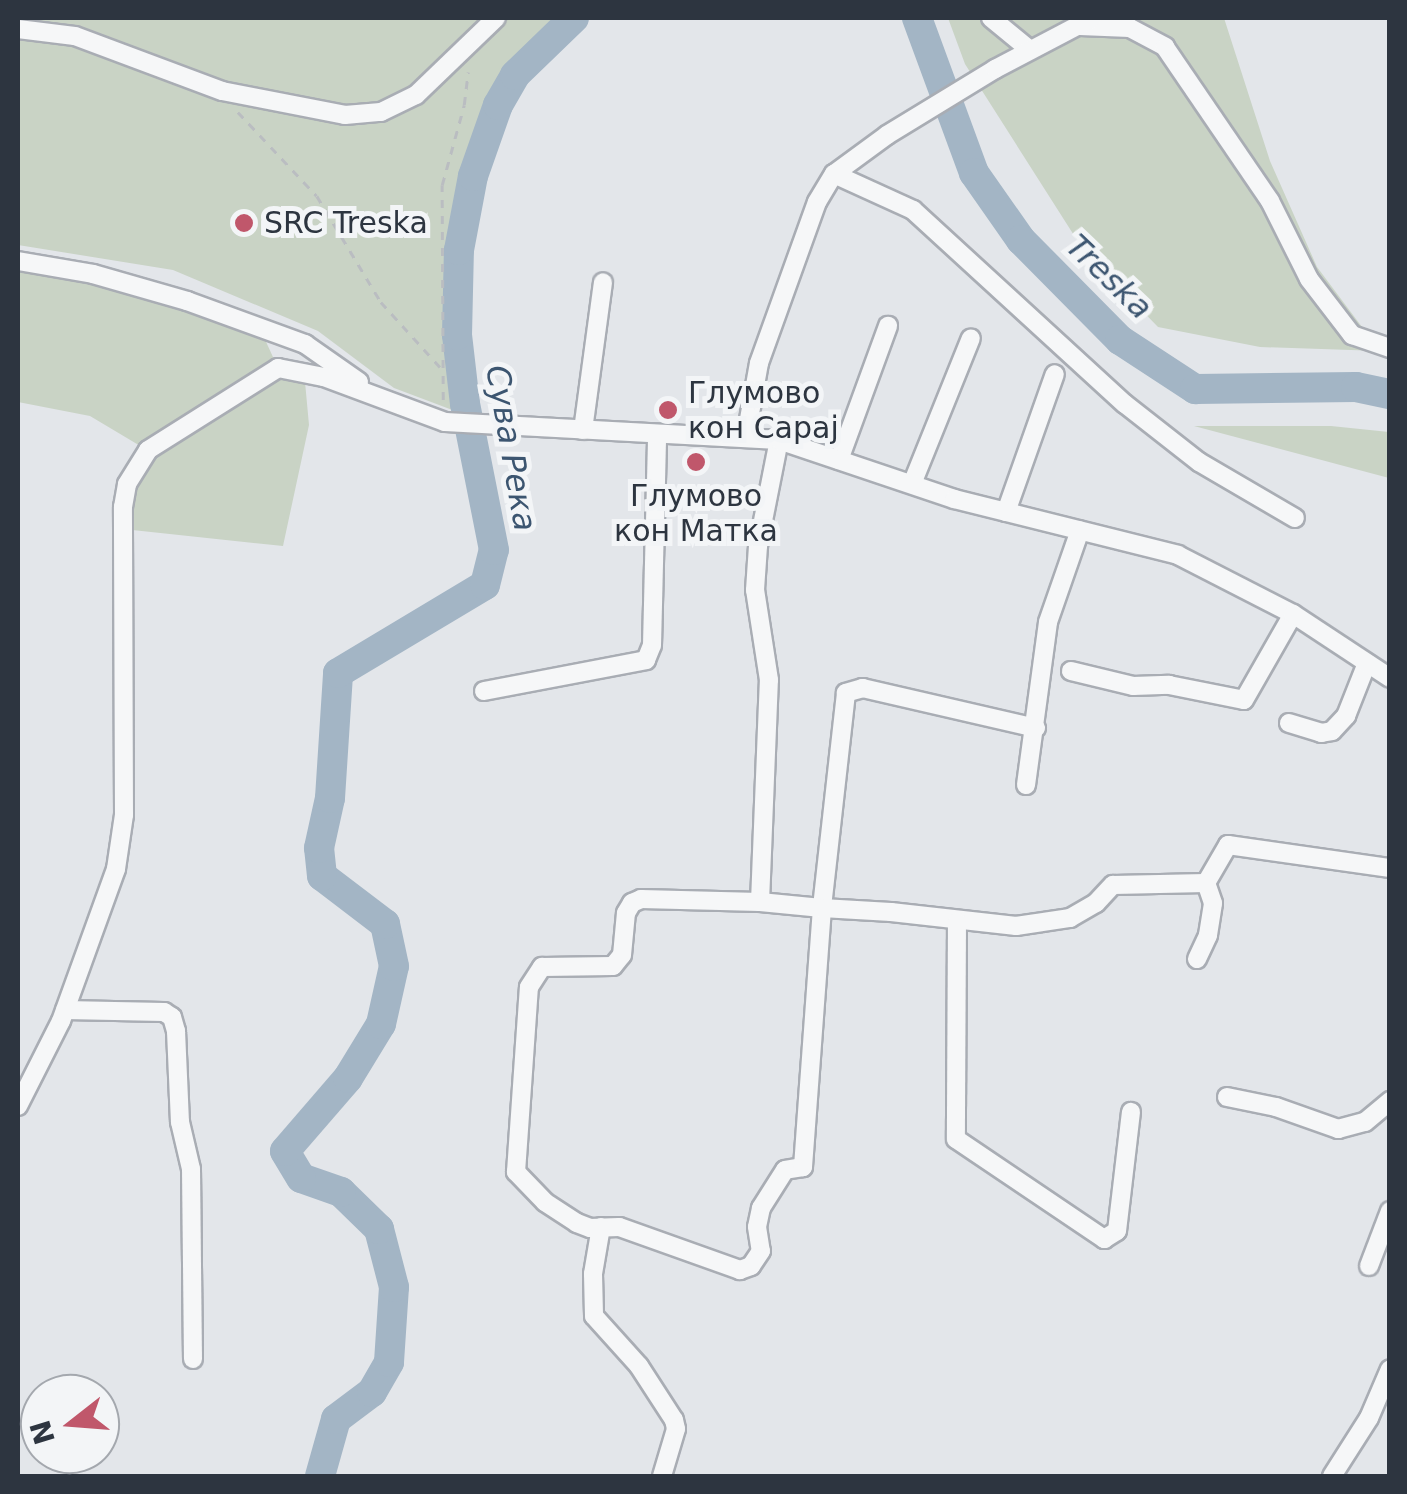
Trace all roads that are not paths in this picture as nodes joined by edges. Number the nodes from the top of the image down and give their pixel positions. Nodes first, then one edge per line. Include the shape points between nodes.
1 (496, 18) edge
2 (991, 18) edge
3 (1092, 18) edge
4 (1074, 26) junction
5 (18, 29) edge
6 (1030, 50) junction
7 (834, 174) junction
8 (18, 261) edge
9 (604, 282) dead end
10 (247, 324) junction
11 (888, 326) dead end
12 (972, 338) dead end
13 (1390, 348) edge
14 (278, 368) junction
15 (1055, 374) dead end
16 (384, 400) junction
17 (584, 430) junction
18 (657, 434) junction
19 (746, 436) junction
20 (779, 440) junction
21 (839, 460) junction
22 (912, 484) junction
23 (1006, 512) junction
24 (1295, 518) dead end
25 (1080, 530) junction
26 (1293, 614) junction
27 (1367, 662) junction
28 (1071, 670) dead end
29 (1390, 678) edge
30 (484, 691) dead end
31 (1288, 723) dead end
32 (1036, 728) junction
33 (1026, 785) dead end
34 (1390, 868) edge
35 (1206, 883) junction
36 (760, 902) junction
37 (822, 908) junction
38 (957, 922) junction
39 (1196, 959) dead end
40 (65, 1010) junction
41 (1227, 1097) dead end
42 (1390, 1101) edge
43 (18, 1106) edge
44 (1131, 1112) dead end
45 (1390, 1211) edge
46 (601, 1227) junction
47 (1368, 1266) dead end
48 (193, 1359) dead end
49 (1390, 1370) edge
50 (662, 1476) edge
51 (1332, 1476) edge

1 - 5 street via 416,95 381,112 346,115 222,91 75,36
2 - 6 street
3 - 4 street
4 - 6 street
4 - 13 street via 1130,28 1165,47 1270,201 1309,279 1352,335
6 - 7 street via 887,134
7 - 19 street via 817,202 759,363
7 - 24 street via 913,210 1125,404 1199,462
8 - 10 street via 92,274
9 - 17 street
10 - 14 street via 262,333
10 - 16 street via 304,344
11 - 21 street
12 - 22 street
14 - 16 street via 304,370
14 - 40 street via 148,450 127,484 124,815 116,869
15 - 23 street
16 - 17 street via 445,422
17 - 18 street
18 - 19 street
18 - 30 street via 652,644 646,660
19 - 20 street
20 - 21 street
20 - 36 street via 756,590 769,680
21 - 22 street
22 - 23 street
23 - 25 street
25 - 26 street via 1178,555
25 - 32 street via 1048,622
26 - 27 street
26 - 28 street via 1244,700 1169,685 1133,686
27 - 29 street
27 - 31 street via 1346,716 1332,731
32 - 33 street
32 - 37 street via 863,688 846,693
34 - 35 street via 1228,845
35 - 38 street via 1113,885 1096,903 1052,921
35 - 39 street via 1213,903
36 - 37 street
36 - 46 street via 632,902 622,955 613,966 542,967 529,987 516,1172 545,1202 577,1222
37 - 38 street
37 - 46 street via 803,1167 784,1170 761,1208 761,1251 752,1266 740,1270 619,1227
38 - 44 street via 956,1139 1104,1239 1117,1231
40 - 43 street
40 - 48 street via 172,1017 190,1168
41 - 42 street via 1338,1128 1365,1122
45 - 47 street
46 - 50 street via 594,1316 640,1366 674,1420
49 - 51 street

